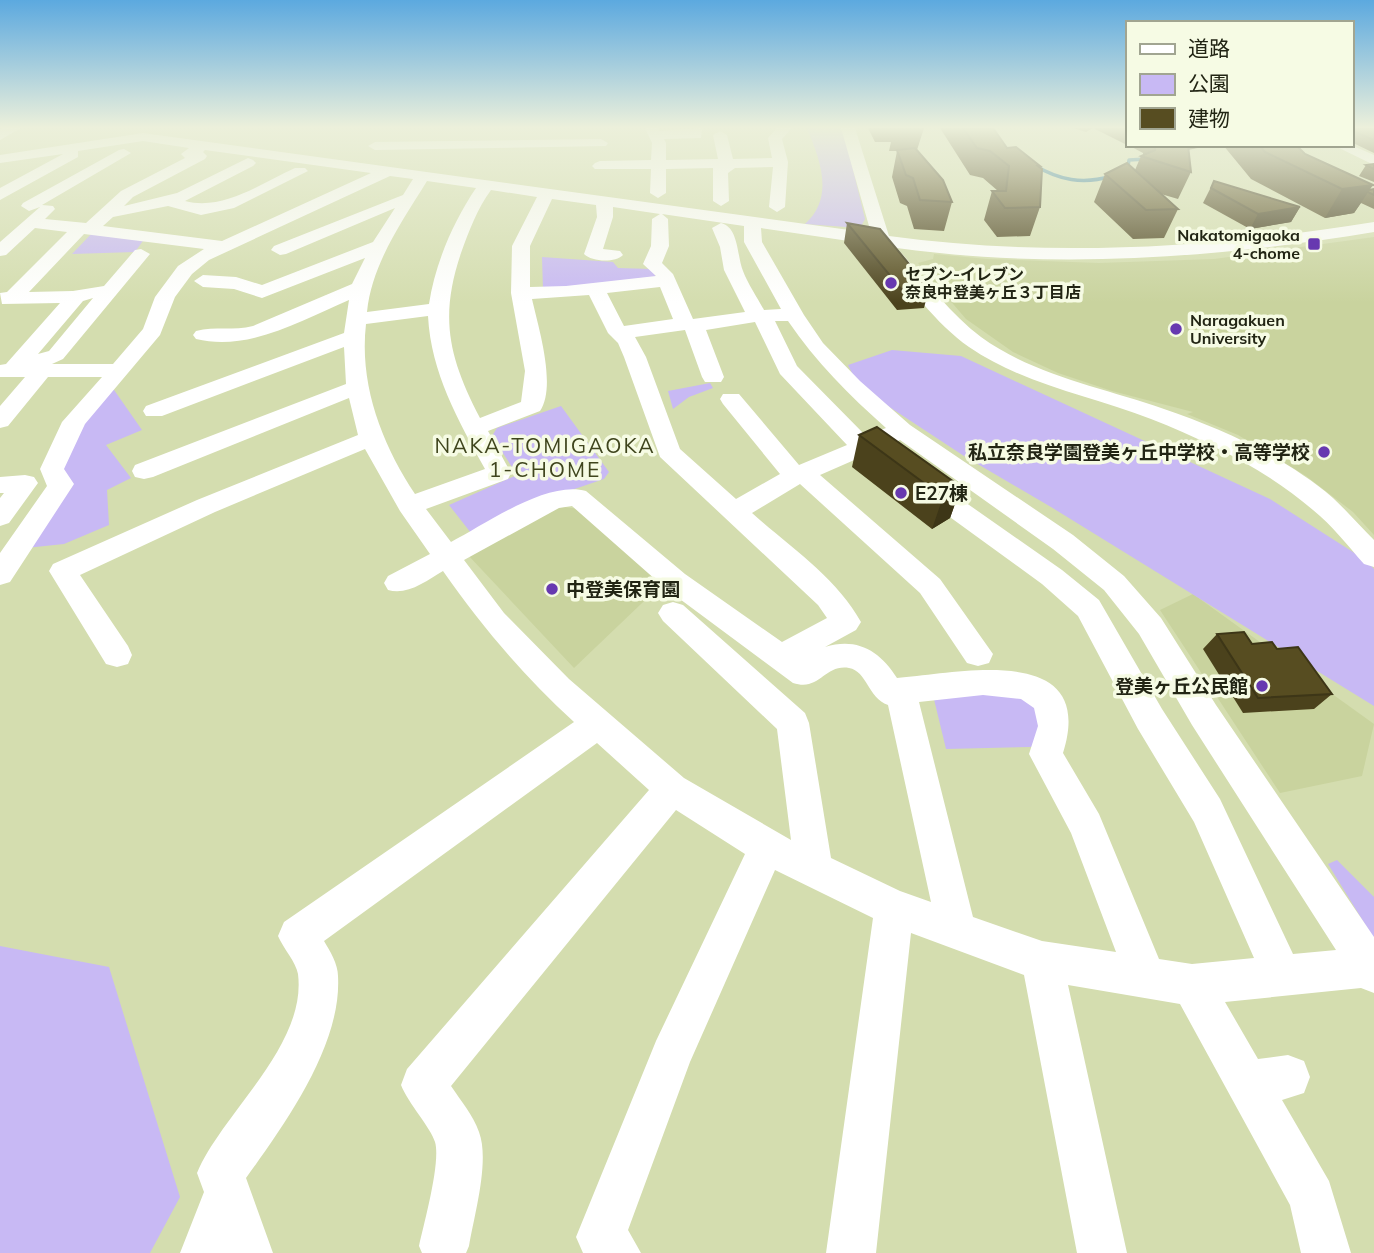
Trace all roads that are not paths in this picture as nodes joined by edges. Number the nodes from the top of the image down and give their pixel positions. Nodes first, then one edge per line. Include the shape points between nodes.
1 (71, 186) edge
2 (140, 186) edge
3 (216, 186) edge
4 (273, 186) edge
5 (337, 186) edge
6 (353, 186) edge
7 (451, 186) edge
8 (485, 186) edge
9 (497, 186) edge
10 (603, 186) edge
11 (658, 186) edge
12 (721, 186) edge
13 (779, 186) edge
14 (865, 186) edge
15 (415, 188) junction
16 (516, 189) joint
17 (547, 193) junction
18 (658, 193) dead end
19 (721, 201) dead end
20 (0, 207) edge
21 (777, 207) dead end
22 (607, 209) junction
23 (110, 212) junction
24 (181, 212) junction
25 (30, 214) junction
26 (227, 215) junction
27 (270, 216) junction
28 (660, 219) dead end
29 (752, 222) junction
30 (1374, 227) edge
31 (91, 228) junction
32 (721, 228) dead end
33 (881, 240) junction
34 (220, 242) junction
35 (379, 246) junction
36 (280, 250) dead end
37 (0, 251) edge
38 (117, 254) dead end
39 (141, 254) dead end
40 (614, 255) dead end
41 (202, 281) dead end
42 (666, 281) junction
43 (595, 289) junction
44 (109, 292) junction
45 (521, 293) junction
46 (80, 295) junction
47 (5, 300) edge
48 (438, 309) junction
49 (357, 315) junction
50 (794, 315) junction
51 (760, 316) junction
52 (690, 325) junction
53 (618, 333) junction
54 (203, 335) dead end
55 (31, 366) edge
56 (120, 369) junction
57 (713, 377) dead end
58 (357, 387) junction
59 (10, 397) edge
60 (731, 399) dead end
61 (154, 411) dead end
62 (0, 421) edge
63 (475, 428) junction
64 (902, 430) junction
65 (371, 438) junction
66 (866, 444) junction
67 (144, 471) dead end
68 (799, 474) junction
69 (0, 485) edge
70 (409, 505) junction
71 (735, 510) junction
72 (0, 517) edge
73 (1374, 557) edge
74 (0, 575) edge
75 (398, 583) dead end
76 (673, 613) dead end
77 (978, 654) dead end
78 (117, 655) dead end
79 (780, 657) junction
80 (901, 692) junction
81 (597, 724) junction
82 (672, 789) junction
83 (766, 847) junction
84 (814, 870) junction
85 (894, 908) junction
86 (957, 930) junction
87 (1042, 961) junction
88 (1371, 970) edge
89 (1282, 976) junction
90 (1146, 977) junction
91 (1192, 985) junction
92 (227, 1193) junction
93 (444, 1246) dead end
94 (205, 1253) edge
95 (248, 1253) edge
96 (616, 1253) edge
97 (851, 1253) edge
98 (1102, 1253) edge
99 (1326, 1253) edge

1 - 25 street
2 - 23 street
3 - 24 street
4 - 26 street
5 - 27 street
6 - 34 street
7 - 15 street
8 - 48 street via 455,246 440,288
9 - 16 street
10 - 22 street
11 - 18 street
12 - 19 street
13 - 21 street
14 - 33 street
15 - 35 street
15 - 36 street via 400,200
16 - 17 street
17 - 22 street
17 - 45 street via 521,246
20 - 25 street
22 - 29 street
22 - 40 street via 593,254
23 - 24 street via 151,208
23 - 31 street
24 - 26 street
25 - 31 street
25 - 37 street
26 - 27 street
27 - 34 street via 248,225 226,226
28 - 42 street via 660,246 652,264
29 - 33 street
29 - 50 street via 753,242
30 - 33 street via 1238,248 1109,254 969,250
31 - 34 street
31 - 47 street via 77,229
32 - 51 street via 733,270
33 - 73 street via 948,318 974,341 1041,377 1158,414 1252,454 1323,504
34 - 56 street via 185,270 165,297 153,331
35 - 41 street via 262,292 236,282
35 - 49 street
38 - 46 street
39 - 44 street
42 - 43 street
42 - 52 street
43 - 45 street
43 - 53 street
44 - 46 street
44 - 55 street
45 - 63 street via 536,371 532,406
46 - 47 street
46 - 55 street
48 - 49 street
48 - 63 street via 447,365 460,404
49 - 54 street
49 - 58 street
49 - 61 street
50 - 51 street
50 - 64 street via 852,386
51 - 52 street
51 - 66 street via 788,369
52 - 53 street
52 - 57 street
53 - 71 street via 627,340 635,358 668,452
55 - 56 street via 60,371
55 - 59 street
56 - 74 street via 74,422 52,468 61,484
58 - 65 street
58 - 67 street
59 - 62 street
60 - 68 street
63 - 70 street via 499,473
64 - 66 street
64 - 88 street via 1114,583 1150,626
65 - 70 street
65 - 78 street via 63,571
66 - 68 street
66 - 89 street via 1089,608 1207,811
68 - 71 street
68 - 77 street via 930,586
69 - 72 street via 25,483
70 - 81 street via 494,621
71 - 79 street via 828,597 845,622
75 - 79 street via 553,500 577,497 675,581
76 - 84 street via 793,723
79 - 80 street via 804,674 831,656 853,656 872,667 889,692
80 - 86 street
80 - 90 street via 996,681 1021,684 1044,695 1055,718 1046,754 1086,826
81 - 82 street
81 - 92 street via 298,936 318,971 317,1001 275,1099 221,1173
82 - 83 street
82 - 93 street via 423,1085 458,1136 458,1168
83 - 84 street
83 - 96 street via 671,1056 601,1237
84 - 85 street
85 - 86 street
85 - 97 street
86 - 87 street
87 - 90 street
87 - 98 street
88 - 89 street
89 - 91 street
90 - 91 street
91 - 99 street via 1267,1080 1312,1198
92 - 94 street
92 - 95 street

